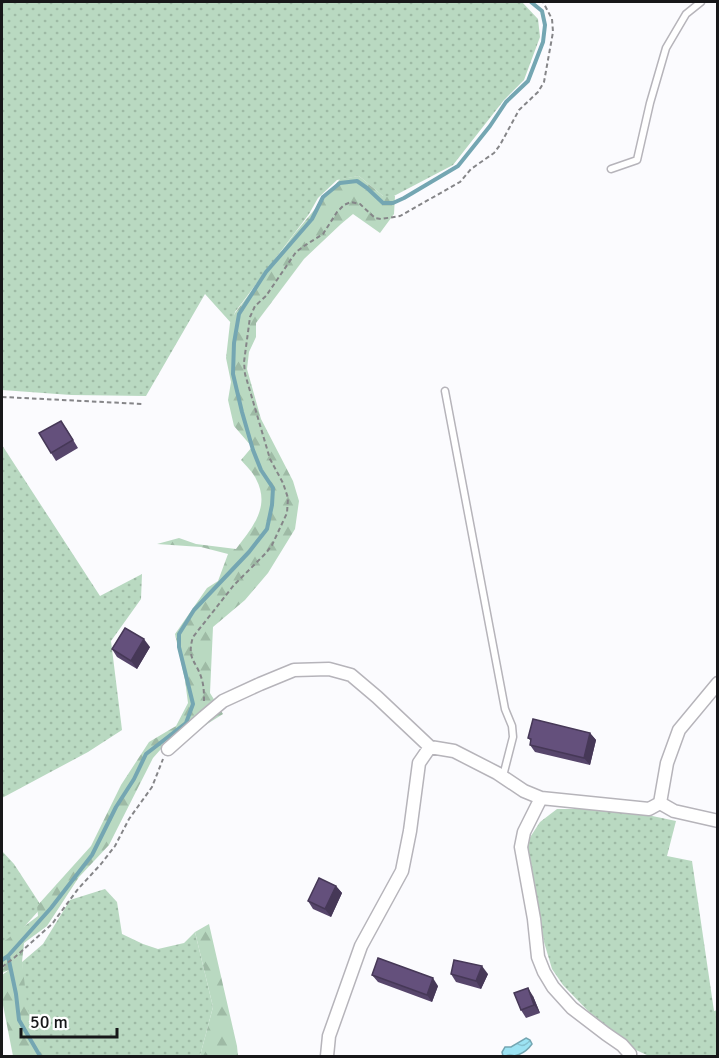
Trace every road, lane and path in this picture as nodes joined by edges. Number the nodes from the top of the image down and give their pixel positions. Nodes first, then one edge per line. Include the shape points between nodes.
1 (543, 2) edge
2 (701, 2) edge
3 (612, 169) dead end
4 (445, 391) dead end
5 (2, 397) edge
6 (143, 404) dead end
7 (717, 683) edge
8 (204, 717) junction
9 (430, 747) junction
10 (168, 749) joint
11 (503, 777) junction
12 (541, 798) junction
13 (660, 803) junction
14 (717, 821) edge
15 (2, 966) edge
16 (327, 1056) edge
17 (629, 1056) edge

1 - 8 path via 552,19 553,32 544,82 519,110 494,153 460,182 400,216 375,218 360,204 344,205 323,234 296,252 255,306 250,317 245,374 270,459 288,498 287,513 266,554 234,585 193,637 191,659 202,679
2 - 3 lane via 686,14 666,48 637,160
4 - 11 lane via 505,709 512,726
5 - 6 path
7 - 13 street via 679,730 667,763
8 - 9 street via 223,701 294,670 329,669 351,675
8 - 10 street
9 - 11 street via 454,751
9 - 16 street via 419,763 402,871 361,946 329,1036
10 - 15 path via 152,787 115,846 52,924
11 - 12 street
12 - 13 street via 649,809
12 - 17 street via 521,847 538,957 553,987 572,1008 622,1045
13 - 14 street via 674,812

